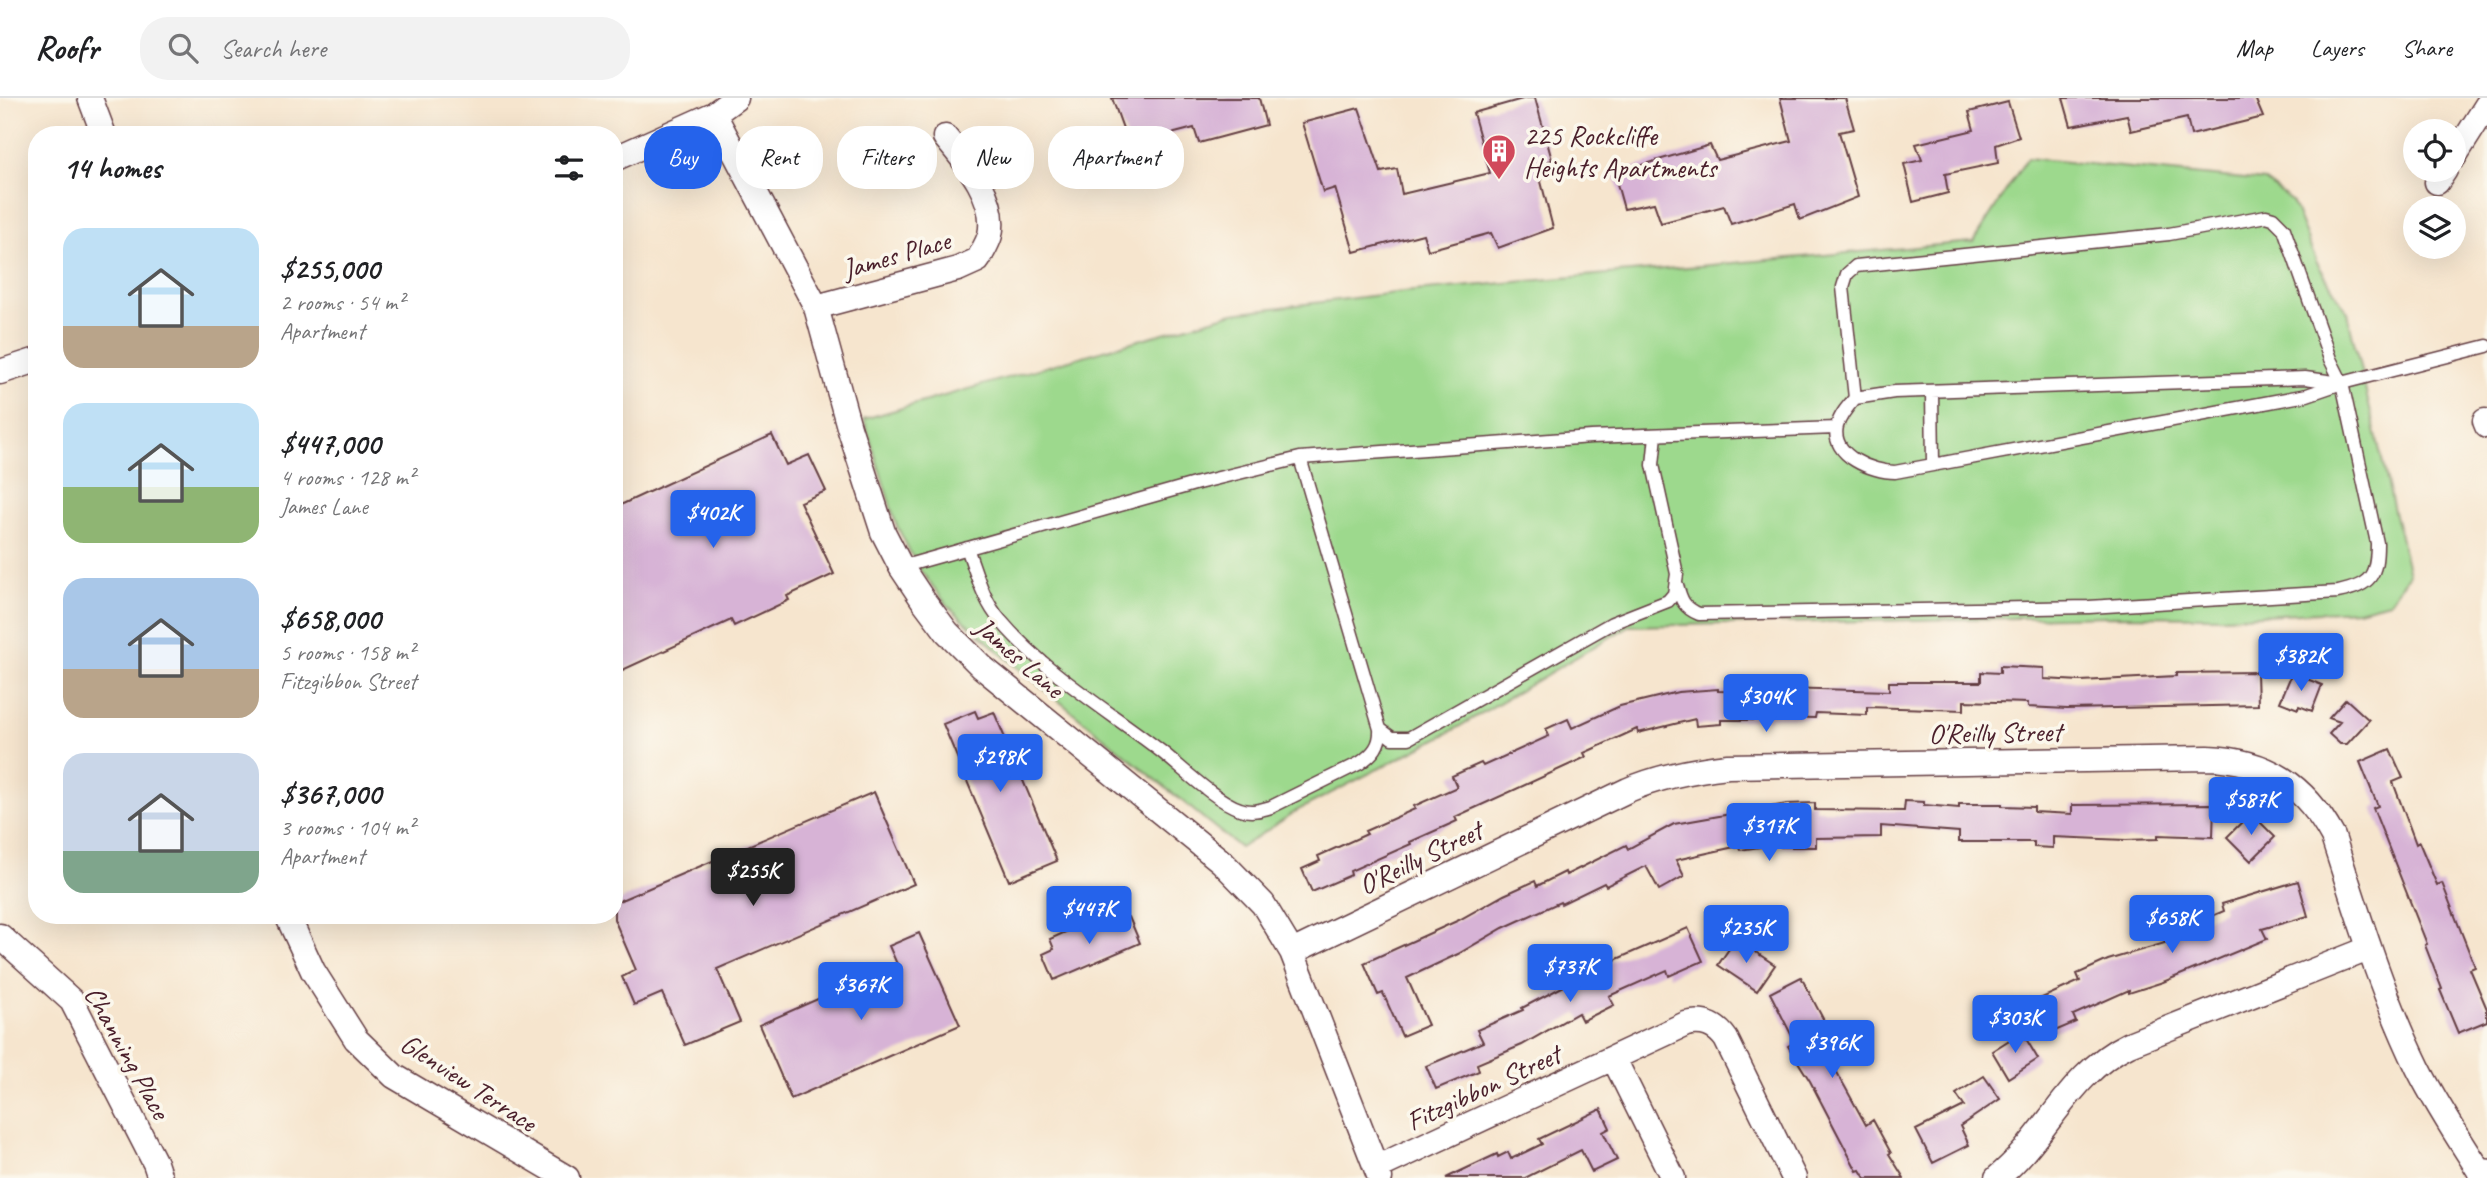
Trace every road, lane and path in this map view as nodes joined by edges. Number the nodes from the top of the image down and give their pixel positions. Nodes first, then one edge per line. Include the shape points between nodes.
1 (90, 98) edge
2 (736, 98) edge
3 (2487, 105) edge
4 (713, 114) junction
5 (101, 126) edge
6 (945, 137) dead end
7 (2466, 138) edge
8 (623, 155) edge
9 (816, 307) junction
10 (2487, 346) edge
11 (28, 363) edge
12 (0, 372) edge
13 (2342, 383) junction
14 (1932, 391) junction
15 (1855, 398) junction
16 (1836, 428) junction
17 (1656, 435) junction
18 (1300, 457) junction
19 (1933, 463) junction
20 (967, 548) junction
21 (901, 567) junction
22 (1677, 585) junction
23 (1380, 729) junction
24 (291, 924) edge
25 (1, 936) edge
26 (2368, 949) junction
27 (1292, 952) junction
28 (1614, 1059) junction
29 (1378, 1173) edge
30 (160, 1178) edge
31 (567, 1178) edge
32 (1673, 1178) edge
33 (1794, 1178) edge
34 (1997, 1178) edge
35 (2486, 1178) edge

1 - 5 street
2 - 4 street
3 - 7 street
4 - 8 street
4 - 9 street, James Lane
6 - 9 street, James Place via 973,173 991,213 990,235 978,260
9 - 21 street, James Lane via 883,532
10 - 13 lane
11 - 12 street
13 - 14 lane via 2305,378
13 - 15 lane via 2284,229 2266,216 2158,236 1856,266 1843,286
13 - 19 lane via 2307,395
13 - 22 lane via 2377,543 2377,564 2369,580 2356,588 2089,607 1713,615 1687,610
14 - 15 lane
14 - 19 lane
15 - 16 lane
16 - 17 lane
16 - 19 lane via 1840,443 1863,466 1895,472
17 - 18 lane
17 - 22 lane via 1653,465
18 - 20 lane
18 - 23 lane
20 - 21 lane
20 - 23 lane via 987,601 1015,636 1080,692 1241,810 1271,807 1360,763 1376,748
21 - 27 street, James Lane via 947,632 982,667 1250,888
22 - 23 lane via 1661,605 1612,623 1409,738 1392,738
24 - 31 street, Glenview Terrace via 313,971 356,1039 394,1076
25 - 30 street, Channing Place via 72,1001
26 - 27 street, O'Reilly Street via 2333,837 2313,804 2266,769 2208,758 1728,765 1682,772 1628,790
26 - 34 street via 2106,1056 2083,1076 2029,1146
26 - 35 street, O'Reilly Street via 2417,1065
27 - 29 street, James Lane
28 - 29 street, Fitzgibbon Street
28 - 32 street
28 - 33 street, Fitzgibbon Street via 1686,1024 1716,1027

